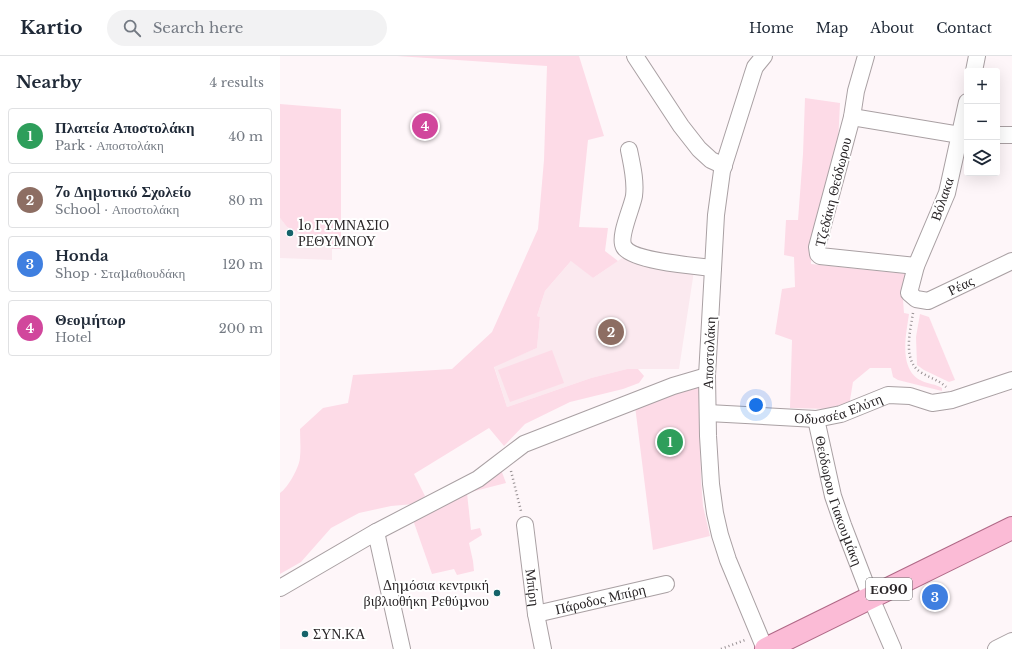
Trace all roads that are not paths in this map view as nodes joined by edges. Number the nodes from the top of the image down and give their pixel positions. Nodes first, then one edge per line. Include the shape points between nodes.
1 (635, 56) edge
2 (764, 56) edge
3 (866, 56) edge
4 (977, 56) edge
5 (975, 68) edge
6 (852, 117) junction
7 (964, 135) edge
8 (1000, 135) edge
9 (1012, 135) edge
10 (629, 150) dead end
11 (724, 166) junction
12 (1012, 262) edge
13 (916, 266) junction
14 (713, 268) junction
15 (913, 296) joint
16 (707, 376) junction
17 (1012, 380) edge
18 (708, 413) junction
19 (816, 418) junction
20 (525, 525) road end
21 (1012, 528) edge
22 (376, 532) junction
23 (666, 584) dead end
24 (280, 588) edge
25 (871, 598) junction
26 (536, 614) junction
27 (1012, 641) edge
28 (402, 649) edge
29 (543, 649) edge
30 (765, 649) edge
31 (893, 649) edge
32 (996, 649) edge

1 - 11 street via 699,149 711,160
2 - 11 street, Αποστολάκη via 755,67
3 - 6 street, Τζεδάκη Θεόδωρου
4 - 5 street
6 - 7 street
6 - 13 street, Τζεδάκη Θεόδωρου via 817,247 818,254
7 - 13 street, Βόλακα via 947,193
8 - 9 street
10 - 14 street via 634,174 634,195 623,246 629,253 654,260
11 - 14 street, Αποστολάκη via 716,215
12 - 15 street, Ρέας via 928,301
13 - 15 street, Βόλακα
14 - 16 street, Αποστολάκη
16 - 18 street, Αποστολάκη
16 - 22 street via 673,386 524,444 478,479
17 - 19 street, Οδυσσέα Ελύτη via 952,400 932,402 910,396 888,395 841,414
18 - 19 street, Οδυσσέα Ελύτη
18 - 30 street, Αποστολάκη via 711,484 720,535
19 - 25 street, Θεόδωρου Γιακουμάκη via 833,496
20 - 26 street, Μπίρη
21 - 25 main road, ΕΟ90
22 - 24 street
22 - 28 street
23 - 26 street, Πάροδος Μπίρη
25 - 30 main road, ΕΟ90
25 - 31 street, Θεόδωρου Γιακουμάκη
26 - 29 street, Μπίρη
27 - 32 street

